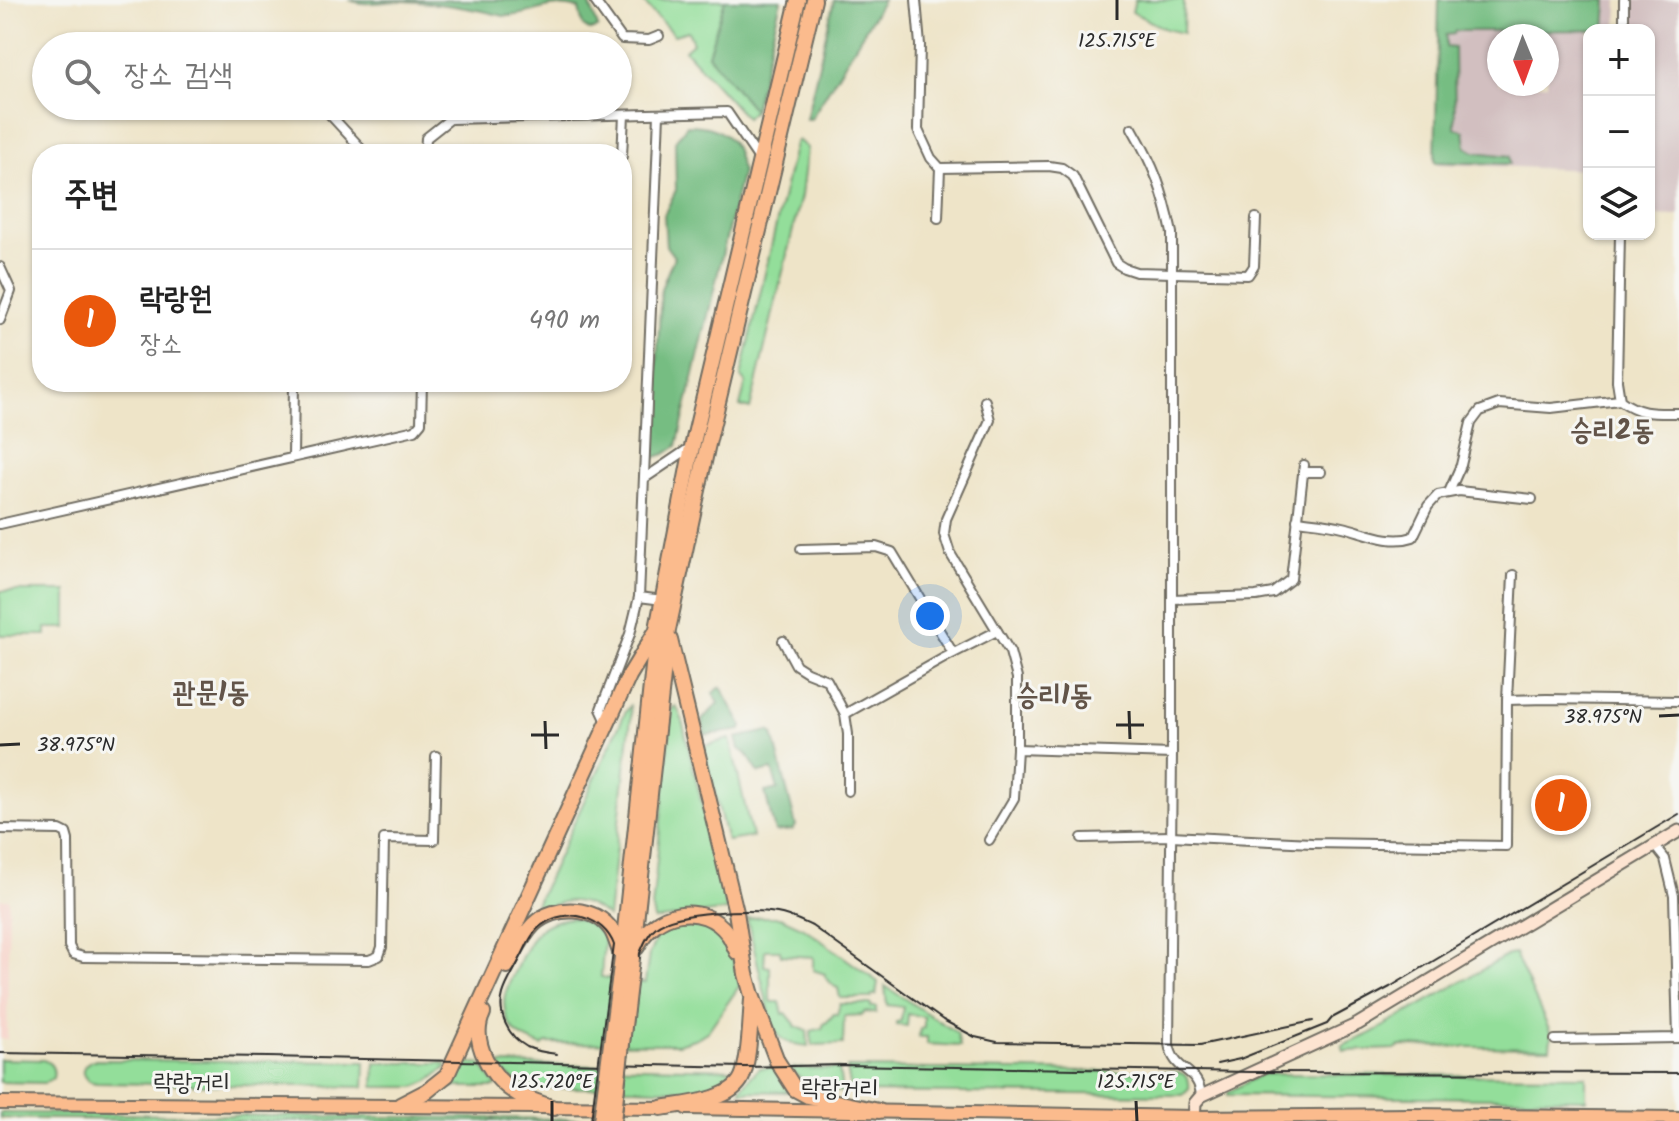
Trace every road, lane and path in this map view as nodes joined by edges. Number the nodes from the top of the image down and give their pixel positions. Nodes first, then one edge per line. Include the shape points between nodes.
1 (594, 0) edge
2 (798, 0) edge
3 (814, 0) edge
4 (916, 0) edge
5 (1624, 0) edge
6 (1624, 24) edge
7 (617, 32) edge
8 (659, 36) dead end
9 (632, 39) edge
10 (659, 114) junction
11 (632, 115) edge
12 (335, 120) edge
13 (449, 120) edge
14 (624, 120) edge
15 (1132, 128) dead end
16 (357, 144) edge
17 (426, 144) edge
18 (623, 144) edge
19 (767, 163) junction
20 (940, 168) junction
21 (938, 218) dead end
22 (1256, 218) dead end
23 (1620, 240) edge
24 (0, 267) edge
25 (1172, 272) junction
26 (0, 320) edge
27 (294, 392) edge
28 (422, 392) edge
29 (1620, 400) junction
30 (985, 401) dead end
31 (1679, 413) edge
32 (692, 447) junction
33 (293, 457) junction
34 (1321, 472) dead end
35 (645, 478) junction
36 (1449, 492) junction
37 (1532, 499) dead end
38 (1297, 520) junction
39 (0, 524) edge
40 (801, 549) dead end
41 (1513, 575) dead end
42 (639, 597) junction
43 (1172, 599) junction
44 (663, 600) junction
45 (662, 630) junction
46 (997, 631) junction
47 (783, 641) dead end
48 (953, 653) junction
49 (1507, 700) junction
50 (1679, 701) edge
51 (845, 714) junction
52 (608, 724) junction
53 (1017, 749) junction
54 (1172, 754) junction
55 (436, 756) dead end
56 (848, 791) dead end
57 (0, 829) edge
58 (1679, 831) edge
59 (1171, 836) junction
60 (1082, 838) dead end
61 (989, 840) dead end
62 (1654, 845) junction
63 (627, 958) junction
64 (746, 974) junction
65 (752, 995) junction
66 (1555, 1040) dead end
67 (1201, 1096) junction
68 (0, 1103) edge
69 (400, 1105) junction
70 (554, 1108) junction
71 (661, 1108) junction
72 (879, 1111) junction
73 (1679, 1118) edge
74 (1194, 1119) edge
75 (601, 1121) edge
76 (613, 1121) edge

1 - 7 street
2 - 19 highway
3 - 19 highway
4 - 20 street via 918,130
5 - 6 street
8 - 9 street
10 - 11 street
10 - 19 street via 727,112
10 - 35 street
12 - 16 street
13 - 17 street
14 - 18 street
15 - 25 street via 1164,194
19 - 32 highway
19 - 45 highway
20 - 21 street
20 - 25 street via 1062,168 1073,176 1116,263 1136,272
22 - 25 street via 1254,266 1248,275
23 - 29 street
24 - 26 street via 11,291
25 - 43 street
27 - 33 street
28 - 33 street via 421,423 415,430
29 - 31 street via 1648,413
29 - 36 street via 1551,408 1499,404 1480,411 1471,423
30 - 46 street via 990,420 944,534
32 - 35 street
32 - 44 highway
33 - 39 street
34 - 38 street via 1304,468
35 - 42 street
36 - 37 street
36 - 38 street via 1438,495 1413,537 1403,540
38 - 43 street via 1291,579 1273,593
40 - 48 street via 876,547 892,552
41 - 49 street
42 - 44 street
42 - 52 street via 601,709
43 - 54 street
44 - 45 highway
45 - 52 highway via 629,676
45 - 63 highway
45 - 64 highway via 736,912
46 - 48 street
46 - 53 street via 1015,667
47 - 51 street via 796,665 827,680
48 - 51 street
49 - 50 street
49 - 59 street via 1506,846
51 - 56 street
52 - 69 highway via 447,1075
53 - 54 street
53 - 61 street via 1014,798
54 - 59 street
55 - 57 street via 434,840 384,839 382,947 379,956 369,960 73,954 66,833
58 - 62 main road
59 - 60 street
59 - 67 street via 1169,1044 1171,1056 1200,1084
62 - 66 street via 1665,859 1674,896 1678,1038
62 - 67 main road via 1358,1024
63 - 64 highway via 651,927 670,916 700,915 729,935
63 - 70 highway via 612,931 595,916 568,910 542,917 522,939 479,1021 481,1047 505,1085
63 - 75 highway, bridge
63 - 76 highway, bridge
64 - 65 highway
65 - 71 highway via 742,1079 710,1099
65 - 72 highway via 777,1061 795,1089
67 - 74 main road
68 - 69 main road, 락랑거리
69 - 70 main road, 락랑거리
70 - 71 main road, 락랑거리
71 - 72 main road, 락랑거리
72 - 74 main road, 락랑거리
73 - 74 main road, 락랑거리

